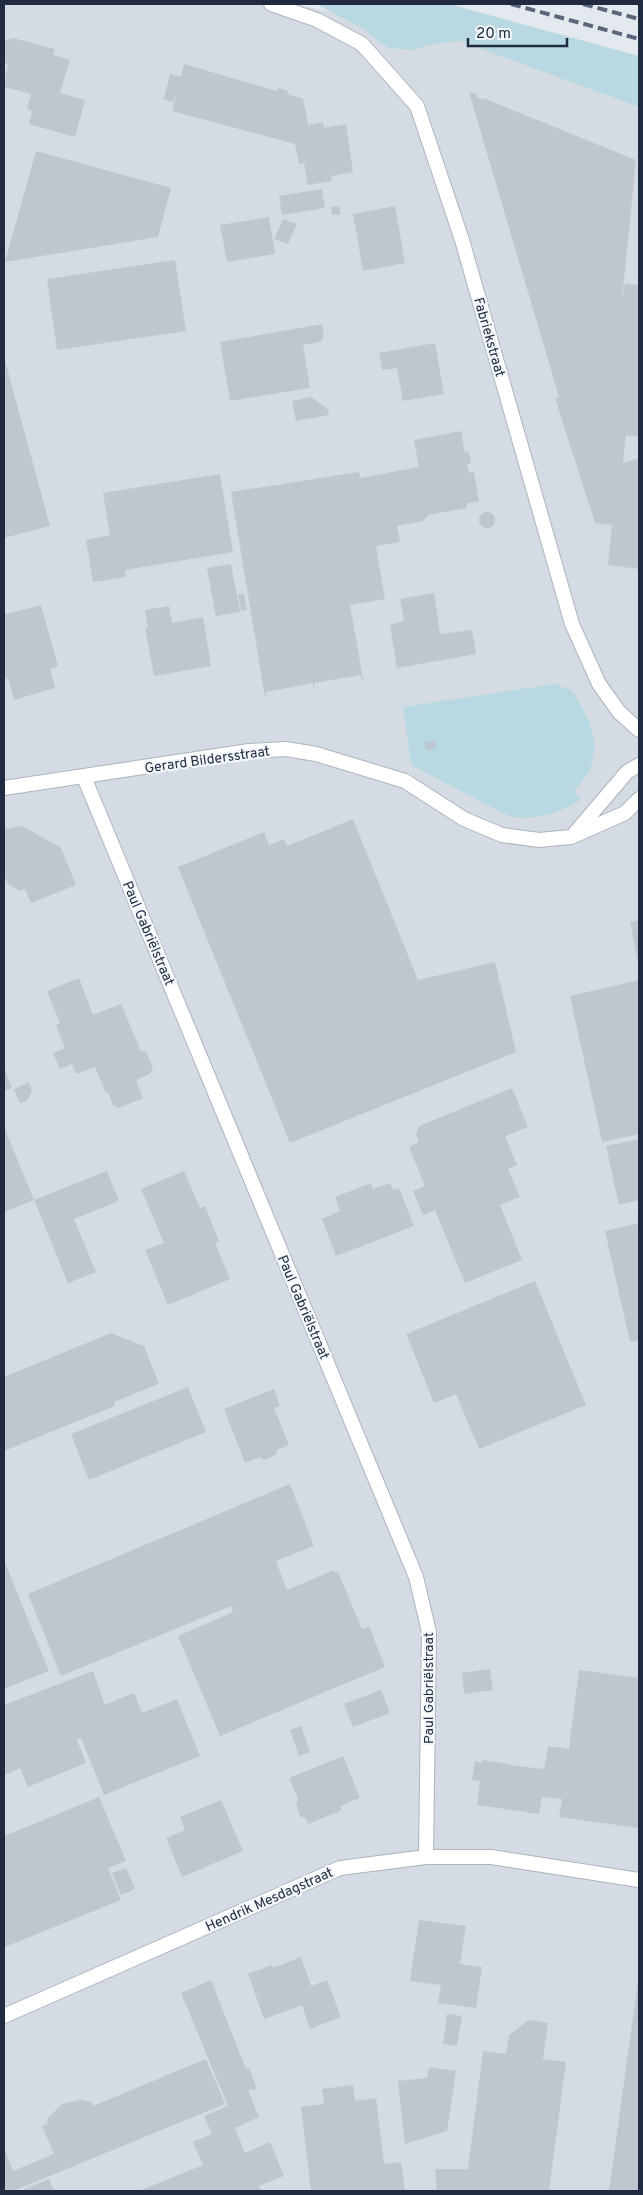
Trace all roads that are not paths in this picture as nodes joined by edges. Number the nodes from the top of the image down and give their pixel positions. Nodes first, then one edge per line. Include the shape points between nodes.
1 (271, 4) edge
2 (639, 730) edge
3 (639, 765) edge
4 (84, 777) junction
5 (4, 788) edge
6 (639, 799) edge
7 (571, 837) junction
8 (426, 1857) junction
9 (639, 1880) edge
10 (4, 2016) edge

1 - 2 street, Fabriekstraat via 317,20 362,44 417,106 462,240 572,624 599,684 619,712
3 - 7 street via 627,772
4 - 5 street, Gerard Bildersstraat
4 - 7 street, Gerard Bildersstraat via 249,751 286,749 316,754 405,781 464,820 502,835 539,840
4 - 8 street, Paul Gabriëlstraat via 416,1577 429,1632
6 - 7 street, Gerard Bildersstraat via 626,814
8 - 9 street, Hendrik Mesdagstraat via 491,1857
8 - 10 street, Hendrik Mesdagstraat via 340,1868

